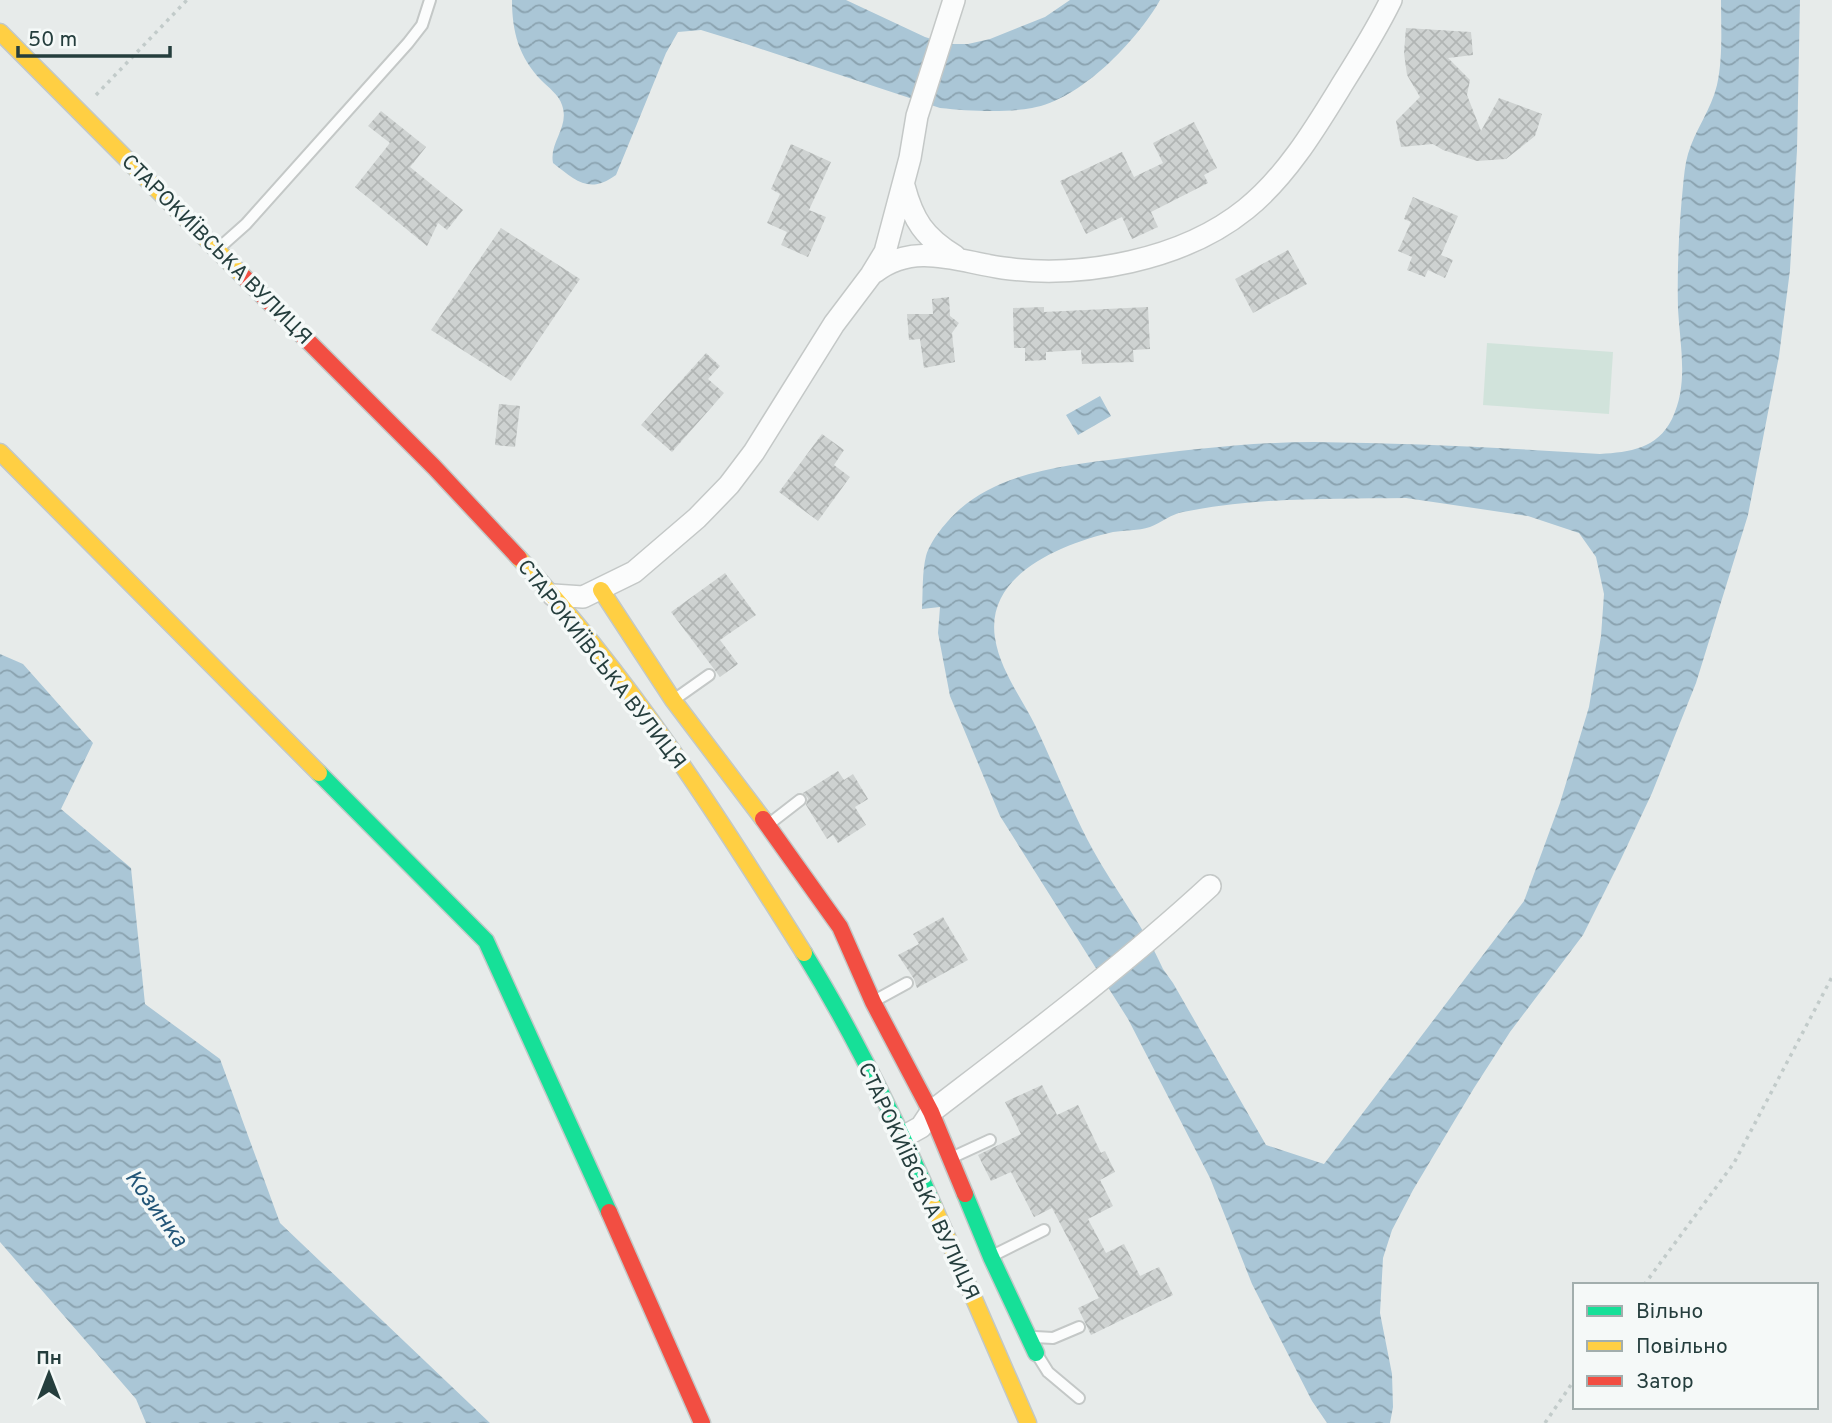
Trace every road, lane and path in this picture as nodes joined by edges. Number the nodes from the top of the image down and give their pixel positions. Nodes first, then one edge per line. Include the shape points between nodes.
1 (187, 0) edge
2 (430, 0) edge
3 (1391, 0) edge
4 (952, 6) edge
5 (0, 32) edge
6 (80, 112) junction
7 (904, 184) junction
8 (217, 249) junction
9 (958, 258) junction
10 (848, 302) junction
11 (0, 452) edge
12 (601, 590) junction
13 (553, 596) junction
14 (709, 675) dead end
15 (673, 700) junction
16 (800, 800) dead end
17 (767, 826) junction
18 (1210, 886) dead end
19 (1832, 977) edge
20 (907, 983) dead end
21 (873, 1002) junction
22 (931, 1112) junction
23 (903, 1137) junction
24 (989, 1140) dead end
25 (949, 1159) junction
26 (1044, 1230) dead end
27 (991, 1257) junction
28 (1645, 1283) edge
29 (1079, 1327) dead end
30 (1028, 1337) junction
31 (1036, 1353) joint
32 (1573, 1382) edge
33 (1079, 1398) dead end
34 (702, 1423) edge
35 (1028, 1423) edge
36 (1545, 1423) edge

1 - 6 path
2 - 8 lane via 422,24 408,43 246,224
3 - 9 street via 1301,147 1268,189 1225,224 1164,252 1097,268 1033,271
4 - 7 street via 916,116
5 - 6 street, СТАРОКИЇВСЬКА ВУЛИЦЯ
6 - 8 street, СТАРОКИЇВСЬКА ВУЛИЦЯ
7 - 9 street via 921,228
7 - 10 street via 885,252
8 - 13 street, СТАРОКИЇВСЬКА ВУЛИЦЯ via 435,467
9 - 10 street via 922,255 892,261 870,276
10 - 12 street via 729,485 634,572
11 - 34 street via 486,941
12 - 13 street via 583,597
12 - 15 street
13 - 23 street, СТАРОКИЇВСЬКА ВУЛИЦЯ via 646,715 734,843 814,970
14 - 15 lane
15 - 17 street
16 - 17 lane
17 - 21 street via 840,927
18 - 22 street via 1073,1004
19 - 28 path via 1734,1163
20 - 21 lane
21 - 22 street
22 - 23 street via 921,1127
22 - 25 street
23 - 35 street, СТАРОКИЇВСЬКА ВУЛИЦЯ
24 - 25 lane
25 - 27 street
26 - 27 lane
27 - 30 street
29 - 30 lane via 1053,1338
30 - 31 street
31 - 33 lane via 1048,1372
32 - 36 path

